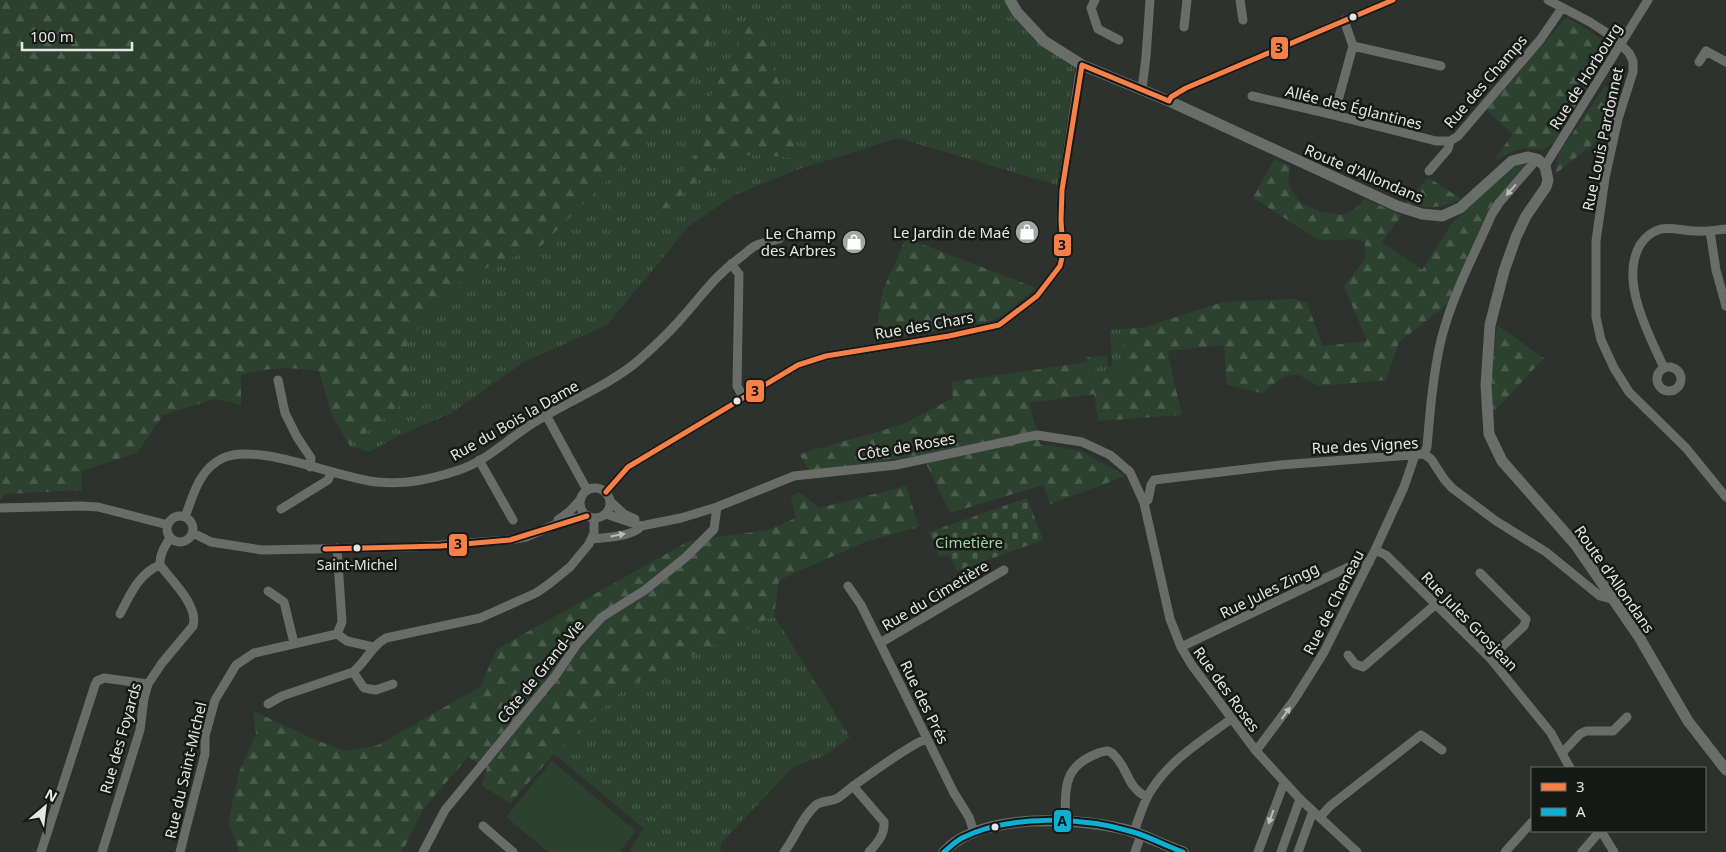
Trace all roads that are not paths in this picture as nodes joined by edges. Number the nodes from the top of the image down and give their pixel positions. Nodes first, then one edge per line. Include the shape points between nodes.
1 (1010, 0) edge
2 (1095, 0) edge
3 (1150, 0) edge
4 (1187, 0) edge
5 (1240, 0) edge
6 (1394, 0) edge
7 (1548, 0) edge
8 (1648, 0) edge
9 (1562, 8) junction
10 (1243, 20) dead end
11 (1344, 20) junction
12 (1184, 27) dead end
13 (1119, 40) dead end
14 (1621, 44) junction
15 (1353, 46) junction
16 (1699, 62) dead end
17 (1726, 62) edge
18 (1082, 65) junction
19 (1441, 66) dead end
20 (1142, 89) junction
21 (1252, 96) dead end
22 (1169, 101) junction
23 (1334, 115) junction
24 (1450, 141) junction
25 (1541, 163) junction
26 (1429, 171) dead end
27 (1488, 223) joint
28 (1726, 228) edge
29 (1710, 231) junction
30 (779, 239) dead end
31 (731, 264) junction
32 (1726, 306) edge
33 (1664, 368) dead end
34 (278, 380) dead end
35 (743, 397) junction
36 (546, 415) junction
37 (1419, 455) junction
38 (479, 460) junction
39 (310, 467) junction
40 (330, 473) junction
41 (587, 490) junction
42 (606, 492) junction
43 (1726, 497) edge
44 (581, 499) junction
45 (611, 502) junction
46 (1144, 502) junction
47 (718, 507) junction
48 (0, 508) edge
49 (281, 509) dead end
50 (606, 514) junction
51 (185, 517) junction
52 (591, 517) junction
53 (513, 520) dead end
54 (168, 525) junction
55 (646, 525) junction
56 (547, 527) junction
57 (193, 532) junction
58 (170, 538) junction
59 (592, 539) junction
60 (337, 548) junction
61 (1375, 550) junction
62 (1369, 563) junction
63 (160, 565) junction
64 (1004, 570) dead end
65 (1480, 573) dead end
66 (848, 586) dead end
67 (268, 591) dead end
68 (1612, 599) junction
69 (1436, 604) junction
70 (120, 614) dead end
71 (337, 634) junction
72 (294, 643) junction
73 (880, 643) junction
74 (373, 647) junction
75 (1181, 647) junction
76 (1348, 655) dead end
77 (1490, 658) junction
78 (353, 672) junction
79 (148, 684) junction
80 (393, 684) dead end
81 (268, 704) dead end
82 (1627, 717) dead end
83 (1231, 719) junction
84 (927, 738) junction
85 (1442, 750) dead end
86 (1256, 751) junction
87 (1562, 753) junction
88 (1569, 767) edge
89 (1726, 770) edge
90 (1284, 783) junction
91 (853, 786) junction
92 (1147, 797) junction
93 (1300, 798) junction
94 (1316, 814) junction
95 (1065, 821) junction
96 (1531, 823) edge
97 (483, 826) dead end
98 (974, 832) junction
99 (1599, 832) edge
100 (1601, 832) edge
101 (1138, 834) junction
102 (41, 852) edge
103 (102, 852) edge
104 (180, 852) edge
105 (423, 852) edge
106 (513, 852) edge
107 (784, 852) edge
108 (870, 852) edge
109 (944, 852) edge
110 (1135, 852) edge
111 (1183, 852) edge
112 (1258, 852) edge
113 (1281, 852) edge
114 (1298, 852) edge
115 (1357, 852) edge
116 (1505, 852) edge
117 (1582, 852) edge
118 (1614, 852) edge

1 - 18 main road, Route d'Allondans via 1044,41
2 - 13 street via 1091,8 1098,29
3 - 20 street
4 - 12 street
5 - 10 street
6 - 11 street
7 - 9 street
8 - 14 street, Rue de Horbourg
9 - 14 street via 1590,22
9 - 24 street, Rue des Champs via 1540,40 1458,136
11 - 15 street
11 - 22 street via 1186,88
14 - 25 street, Rue de Horbourg
14 - 43 street, Rue Louis Pardonnet via 1633,61 1633,72 1605,178 1596,241 1596,317 1601,340 1630,392 1686,448
15 - 19 street
15 - 23 street
16 - 17 street via 1706,51
18 - 20 main road, Route d'Allondans
18 - 35 street, Rue des Chars via 1062,190 1063,253 1060,266 1036,296 999,325 826,356 798,365
20 - 22 main road, Route d'Allondans
21 - 23 street, Allée des Églantines
22 - 25 main road, Route d'Allondans via 1397,206 1422,214 1442,216 1460,208 1512,161 1528,157
23 - 24 street, Allée des Églantines via 1436,141
24 - 26 street, Rue des Champs via 1448,149
25 -> 27 street, Rue de Horbourg via 1500,203
25 - 68 main road, Route d'Allondans via 1548,180 1546,187 1526,216 1516,238 1490,325 1486,385 1489,434 1502,461 1575,544
27 - 37 street, Rue de Cheneau via 1450,310 1441,340 1432,386 1427,447
28 - 29 street
29 - 32 street
29 - 33 street via 1660,230 1650,234 1637,250 1633,266 1635,292
30 - 31 street, Rue du Bois la Dame via 757,245
31 - 35 street via 738,274 737,386
31 - 36 street, Rue du Bois la Dame via 668,334 637,362
34 - 39 street via 285,413 311,458
35 - 42 street, Rue des Chars via 628,467
36 - 38 street, Rue du Bois la Dame
36 - 41 street
37 - 46 street, Rue des Vignes via 1280,464 1154,480 1148,500
37 - 61 street, Rue de Cheneau
37 - 68 street, Rue des Vignes via 1430,459 1452,488 1496,521 1546,552 1600,596
38 - 40 street, Rue du Bois la Dame via 430,479 404,483 377,482
38 - 53 street
39 - 40 street, Rue du Bois la Dame
39 - 51 street, Rue du Bois la Dame via 242,453 222,459 204,473
40 - 49 street via 328,480
41 - 42 street via 600,488
41 - 44 street
42 - 45 street
44 - 52 street via 582,511
44 - 56 street
45 - 50 street
45 - 55 street via 624,514
46 - 47 street, Côte de Roses via 1130,472 1110,455 1082,442 1037,435 896,465 794,476
46 - 75 street, Rue des Roses via 1170,619
47 - 55 street, Côte de Roses
47 - 105 street, Côte de Grand-Vie via 714,529 686,557 645,590 602,617 577,644 556,675 445,810
48 - 54 street via 98,507
50 - 52 street via 600,518
50 - 55 street
51 - 54 street via 175,517
51 - 57 street via 192,524
52 - 56 street via 566,520
52 - 59 street
54 - 58 street
59 -> 55 street, Côte de Roses via 637,531
56 - 60 street via 526,537 509,540 413,547
57 - 58 street via 186,541
57 - 60 street via 211,542 262,550
58 - 63 street
59 - 74 street via 570,567 528,597 480,618 386,638
60 - 71 street via 342,622
61 - 62 street, Rue de Cheneau
61 - 69 street, Rue Jules Grosjean via 1386,555
62 - 75 street, Rue Jules Zingg via 1361,561
86 -> 62 street, Rue de Cheneau via 1324,652
63 - 70 street via 143,575
63 - 79 street, Rue des Foyards via 191,606 195,618 193,626
64 - 73 street, Rue du Cimetière
65 - 77 street via 1526,620 1524,626
66 - 73 street, Rue des Prés via 862,604
67 - 72 street via 284,602
68 - 89 main road, Route d'Allondans via 1639,637 1688,721
69 - 76 street via 1363,667 1355,664
69 - 77 street, Rue Jules Grosjean
71 - 72 street, Rue du Saint-Michel
71 - 74 street via 347,641
72 - 104 street, Rue du Saint-Michel via 243,659 215,700
73 - 84 street, Rue des Prés
74 - 78 street
75 - 83 street, Rue des Roses
77 - 87 street, Rue Jules Grosjean via 1551,733
78 - 80 street via 364,688 376,690
78 - 81 street via 282,696
79 - 102 street via 104,678 97,681
79 - 103 street, Rue des Foyards via 140,730
82 - 87 street via 1613,731 1580,734
83 - 86 street, Rue des Roses
83 - 92 street via 1173,763
84 - 91 street
84 - 98 street, Rue des Prés
85 - 94 street via 1421,735
86 - 90 street, Rue des Roses
87 - 88 street, Rue Jules Grosjean
90 - 93 street, Rue des Roses
90 -> 112 street
91 - 107 street via 836,799 816,805 802,821
91 - 108 street via 884,822 883,835
92 - 95 street via 1131,785 1115,756 1104,751 1086,758 1072,769 1067,780
92 - 101 street
93 - 94 street, Rue des Roses
93 - 113 street
94 - 114 street
94 - 115 street, Rue des Roses
95 - 98 main road via 1023,822
95 - 101 main road
96 - 116 street
97 - 106 street
98 - 109 main road
99 - 117 street
100 - 118 street
101 - 110 street
101 - 111 main road

